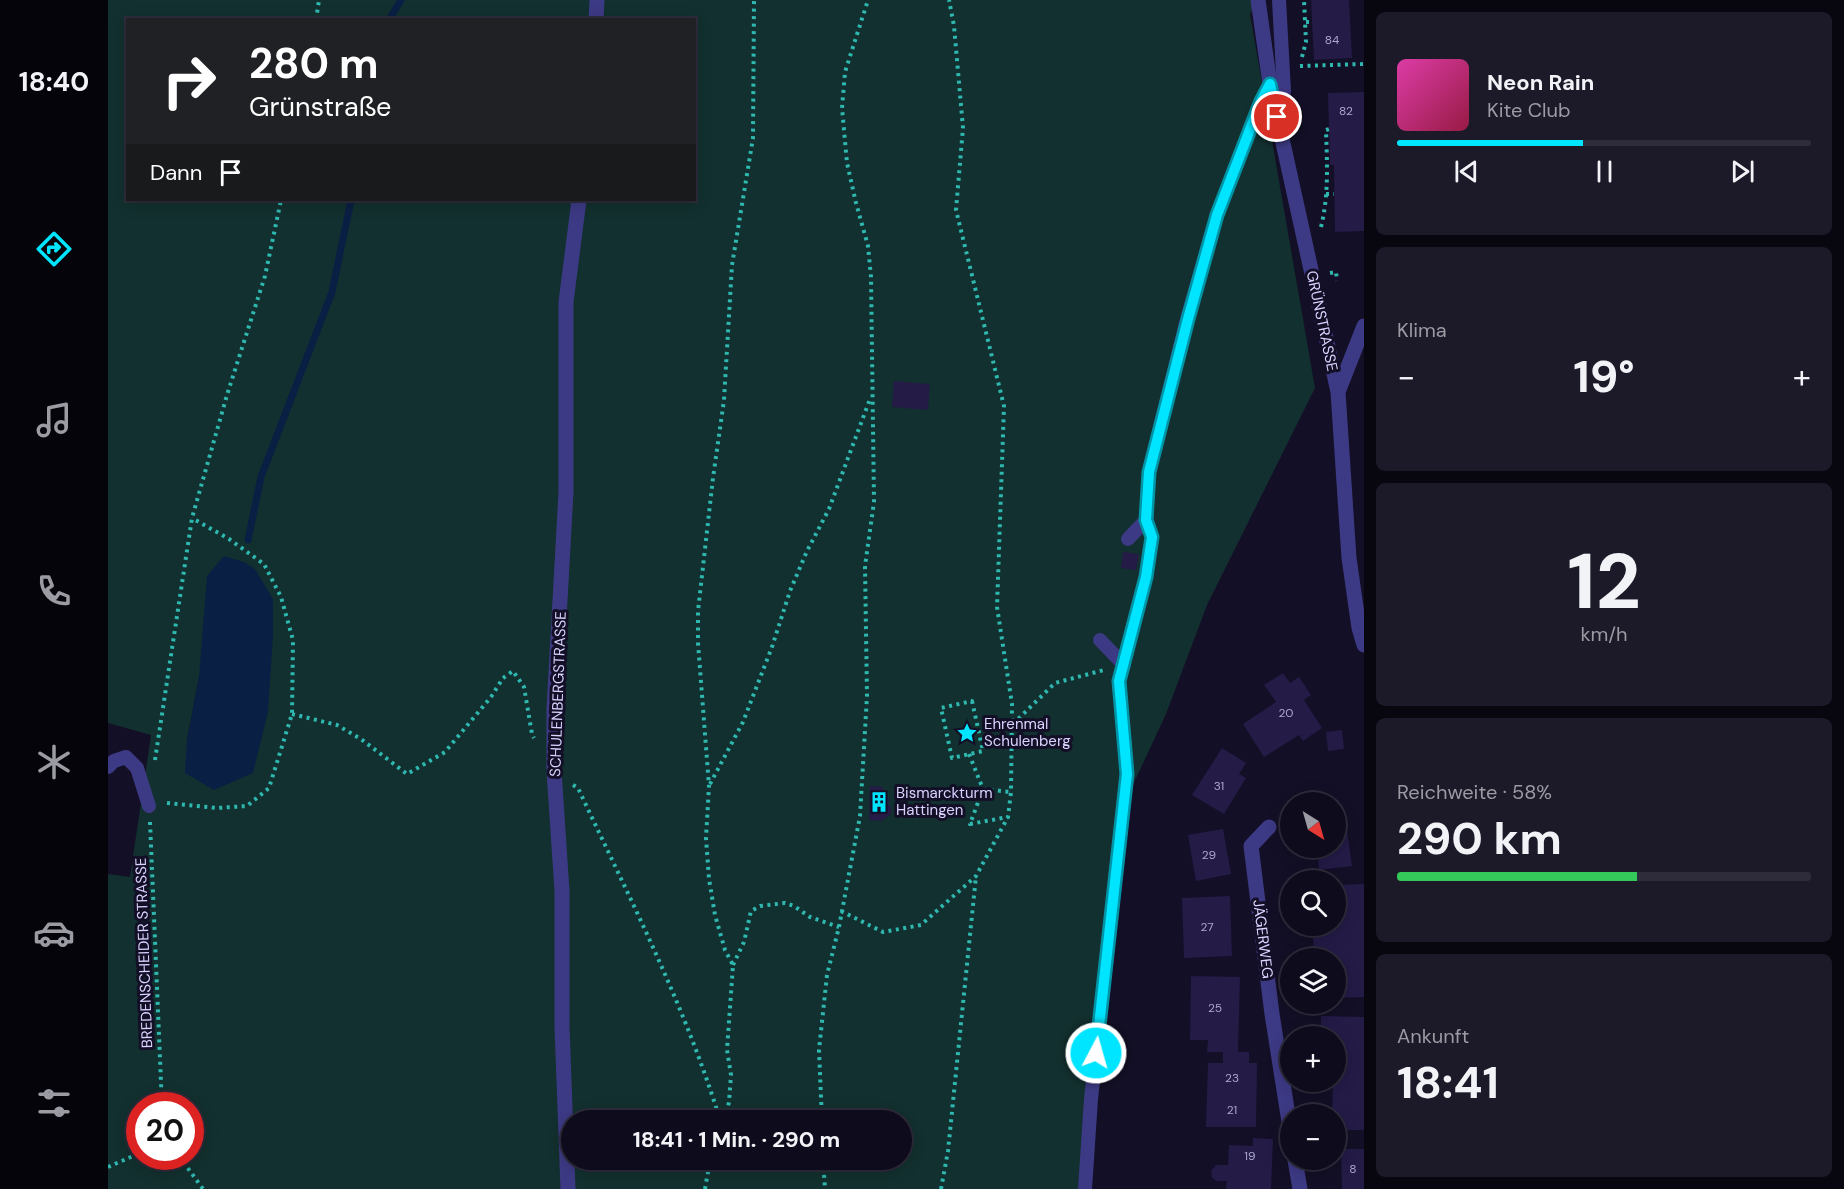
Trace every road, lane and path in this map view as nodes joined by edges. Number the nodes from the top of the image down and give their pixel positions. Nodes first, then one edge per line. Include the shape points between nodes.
1 (319, 0) edge
2 (597, 0) edge
3 (754, 0) edge
4 (868, 0) edge
5 (949, 0) edge
6 (1258, 0) edge
7 (1279, 0) edge
8 (316, 18) edge
9 (596, 18) edge
10 (1312, 21) dead end
11 (1306, 22) dead end
12 (1364, 64) edge
13 (1300, 66) dead end
14 (1270, 84) junction
15 (1277, 117) junction
16 (1329, 129) dead end
17 (1326, 194) junction
18 (1334, 194) dead end
19 (280, 201) edge
20 (579, 201) edge
21 (1320, 231) dead end
22 (1364, 326) edge
23 (1338, 393) junction
24 (872, 395) junction
25 (192, 518) junction
26 (1146, 520) junction
27 (1128, 539) dead end
28 (1100, 640) dead end
29 (1364, 645) edge
30 (1124, 665) junction
31 (292, 714) junction
32 (1013, 725) junction
33 (969, 754) junction
34 (154, 764) dead end
35 (108, 767) edge
36 (554, 771) junction
37 (709, 786) junction
38 (983, 789) junction
39 (1011, 792) junction
40 (149, 802) junction
41 (1008, 817) junction
42 (1269, 827) dead end
43 (976, 876) junction
44 (842, 911) junction
45 (839, 927) junction
46 (734, 965) junction
47 (161, 1092) edge
48 (1286, 1104) edge
49 (719, 1110) edge
50 (726, 1110) edge
51 (822, 1110) edge
52 (126, 1159) edge
53 (108, 1167) edge
54 (188, 1170) edge
55 (709, 1170) edge
56 (824, 1170) edge
57 (1297, 1170) edge
58 (203, 1189) edge
59 (568, 1189) edge
60 (705, 1189) edge
61 (825, 1189) edge
62 (941, 1189) edge
63 (1085, 1189) edge
64 (1300, 1189) edge

1 - 8 path
2 - 9 street
3 - 37 path via 753,138 732,265 724,400 698,611
4 - 24 path via 845,72 842,108 847,164 868,246
5 - 32 path via 963,128 956,210 1004,406 997,607
6 - 14 street, GRÜNSTRASSE
7 - 15 lane via 1284,90
10 - 11 path
12 - 13 path
14 - 15 street, GRÜNSTRASSE
14 - 26 lane via 1217,215 1149,472
15 - 23 street, GRÜNSTRASSE
16 - 17 path
17 - 18 path
17 - 21 path
19 - 25 path via 265,276
20 - 36 street, SCHULENBERGSTRASSE via 566,302 566,492
22 - 23 street
23 - 29 street, GRÜNSTRASSE via 1349,558
24 - 37 path via 829,509 790,591 743,722
24 - 44 path via 874,502 865,566 867,696 860,816
25 - 31 path via 229,538 264,564 281,597 293,640
25 - 34 path
26 - 27 lane
26 - 30 lane via 1152,537 1146,577
28 - 30 lane
30 - 32 path via 1055,683
30 - 63 lane via 1119,681 1127,774
31 - 36 path via 337,725 407,774 445,752 503,678 513,671 524,687 532,734
31 - 40 path via 269,788 247,806 217,808
32 - 39 path
33 - 33 path via 983,751 972,701 942,708 952,758
33 - 38 path
35 - 40 lane via 126,757 137,768
36 - 49 path via 578,788 679,1008
36 - 59 street, SCHULENBERGSTRASSE via 562,891
37 - 46 path via 709,879 725,950
38 - 39 path
38 - 41 path via 970,824
39 - 41 path
40 - 47 path, BREDENSCHEIDER STRASSE
41 - 43 path
42 - 48 street, JÄGERWEG via 1251,846
43 - 44 path via 921,925 883,932
43 - 62 path
44 - 45 path
45 - 46 path via 785,903 760,906 750,911 744,942
45 - 51 path via 827,975 819,1050
46 - 50 path
52 - 53 path
54 - 58 path
55 - 60 path
56 - 61 path
57 - 64 street

